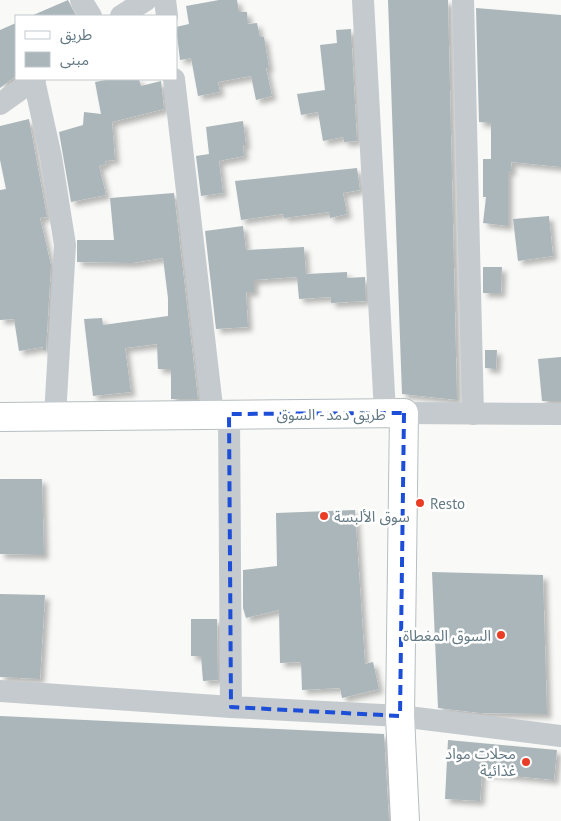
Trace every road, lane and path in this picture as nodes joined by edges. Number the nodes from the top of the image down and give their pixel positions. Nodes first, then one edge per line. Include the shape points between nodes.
1 (81, 0) edge
2 (146, 0) edge
3 (165, 0) edge
4 (363, 0) edge
5 (463, 0) edge
6 (90, 15) edge
7 (123, 15) edge
8 (167, 15) edge
9 (33, 80) edge
10 (34, 80) edge
11 (174, 80) edge
12 (0, 104) edge
13 (394, 413) junction
14 (221, 414) junction
15 (473, 414) junction
16 (561, 414) edge
17 (55, 416) junction
18 (0, 417) edge
19 (0, 690) edge
20 (231, 707) junction
21 (400, 716) junction
22 (561, 736) edge
23 (406, 821) edge

1 - 6 street
2 - 7 street
3 - 8 street
4 - 13 street
5 - 15 street
9 - 12 street
10 - 17 street via 65,245
11 - 14 street
13 - 14 main road, طريق دمد - السوق
13 - 15 street
13 - 21 main road, طريق دمد - السوق
14 - 17 main road, طريق دمد - السوق
14 - 20 street
15 - 16 street
17 - 18 main road, طريق دمد - السوق
19 - 20 street
20 - 21 street
21 - 22 street
21 - 23 main road, طريق دمد - السوق

